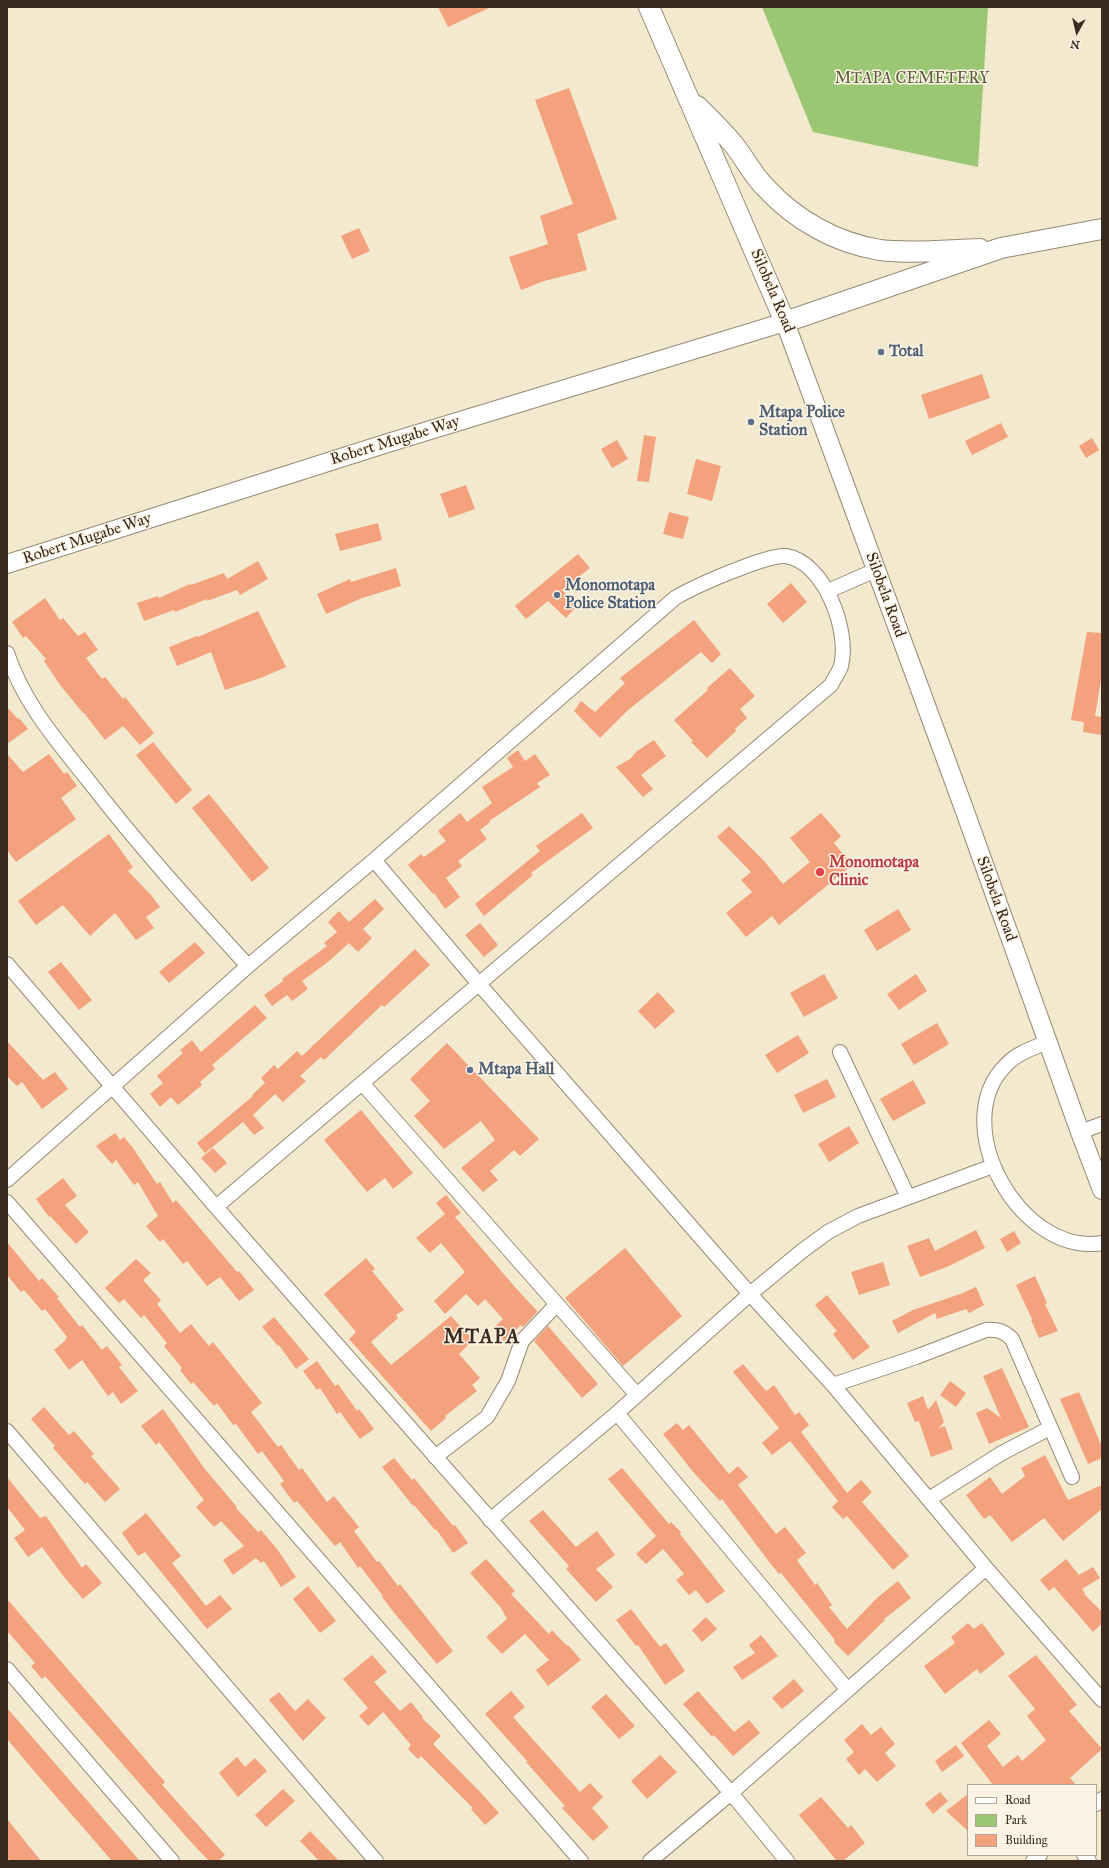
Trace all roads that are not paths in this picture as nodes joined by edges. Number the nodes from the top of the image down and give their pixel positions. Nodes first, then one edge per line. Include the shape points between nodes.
1 (649, 7) edge
2 (691, 101) junction
3 (1102, 229) edge
4 (1001, 248) junction
5 (785, 322) junction
6 (7, 564) edge
7 (876, 570) junction
8 (828, 591) junction
9 (7, 653) edge
10 (374, 860) junction
11 (7, 964) edge
12 (248, 966) junction
13 (479, 984) junction
14 (1048, 1042) junction
15 (840, 1052) dead end
16 (362, 1083) junction
17 (113, 1087) junction
18 (1102, 1124) edge
19 (1080, 1132) junction
20 (993, 1166) junction
21 (7, 1180) edge
22 (1102, 1190) edge
23 (908, 1197) junction
24 (7, 1202) edge
25 (216, 1207) junction
26 (1102, 1243) edge
27 (750, 1294) junction
28 (557, 1304) junction
29 (833, 1384) junction
30 (638, 1395) junction
31 (616, 1414) junction
32 (1050, 1428) junction
33 (7, 1431) edge
34 (435, 1457) junction
35 (1072, 1477) dead end
36 (929, 1499) junction
37 (490, 1520) junction
38 (986, 1568) junction
39 (7, 1669) edge
40 (847, 1689) junction
41 (1102, 1700) edge
42 (731, 1793) junction
43 (172, 1861) edge
44 (376, 1861) edge
45 (581, 1861) edge
46 (650, 1861) edge
47 (787, 1861) edge

1 - 2 main road, Silobela Road
2 - 4 main road via 735,146 764,187 809,225 832,236 880,250
2 - 5 main road, Silobela Road
3 - 4 main road
4 - 5 main road
5 - 6 street, Robert Mugabe Way via 391,442
5 - 7 street, Silobela Road
7 - 8 street
7 - 14 street, Silobela Road
8 - 10 street via 816,574 800,560 784,556 765,560 696,586 675,598
8 - 13 street via 843,645 841,667 831,685
9 - 12 street via 27,700 63,749 130,835
10 - 12 street
10 - 13 street
11 - 17 street
12 - 17 street
13 - 16 street
13 - 27 street
14 - 19 street, Silobela Road
14 - 20 street via 1024,1051 1006,1065 994,1080 987,1096 984,1116 986,1140
15 - 23 street
16 - 25 street
16 - 28 street
17 - 21 street
17 - 25 street
18 - 19 street
19 - 22 street, Silobela Road
20 - 23 street
20 - 26 street via 1015,1205 1035,1224 1079,1244
23 - 27 street via 858,1216 828,1232
24 - 45 street
25 - 34 street
27 - 29 street
27 - 30 street
28 - 30 street
28 - 34 street via 522,1341 508,1381 487,1417
29 - 32 street via 916,1357 986,1330 996,1330 1012,1339
29 - 36 street
30 - 31 street
31 - 37 street
31 - 40 street
32 - 35 street
32 - 36 street via 1002,1453
33 - 44 street
34 - 37 street
36 - 38 street
37 - 42 street
38 - 40 street
38 - 41 street
39 - 43 street
40 - 42 street
42 - 46 street
42 - 47 street

